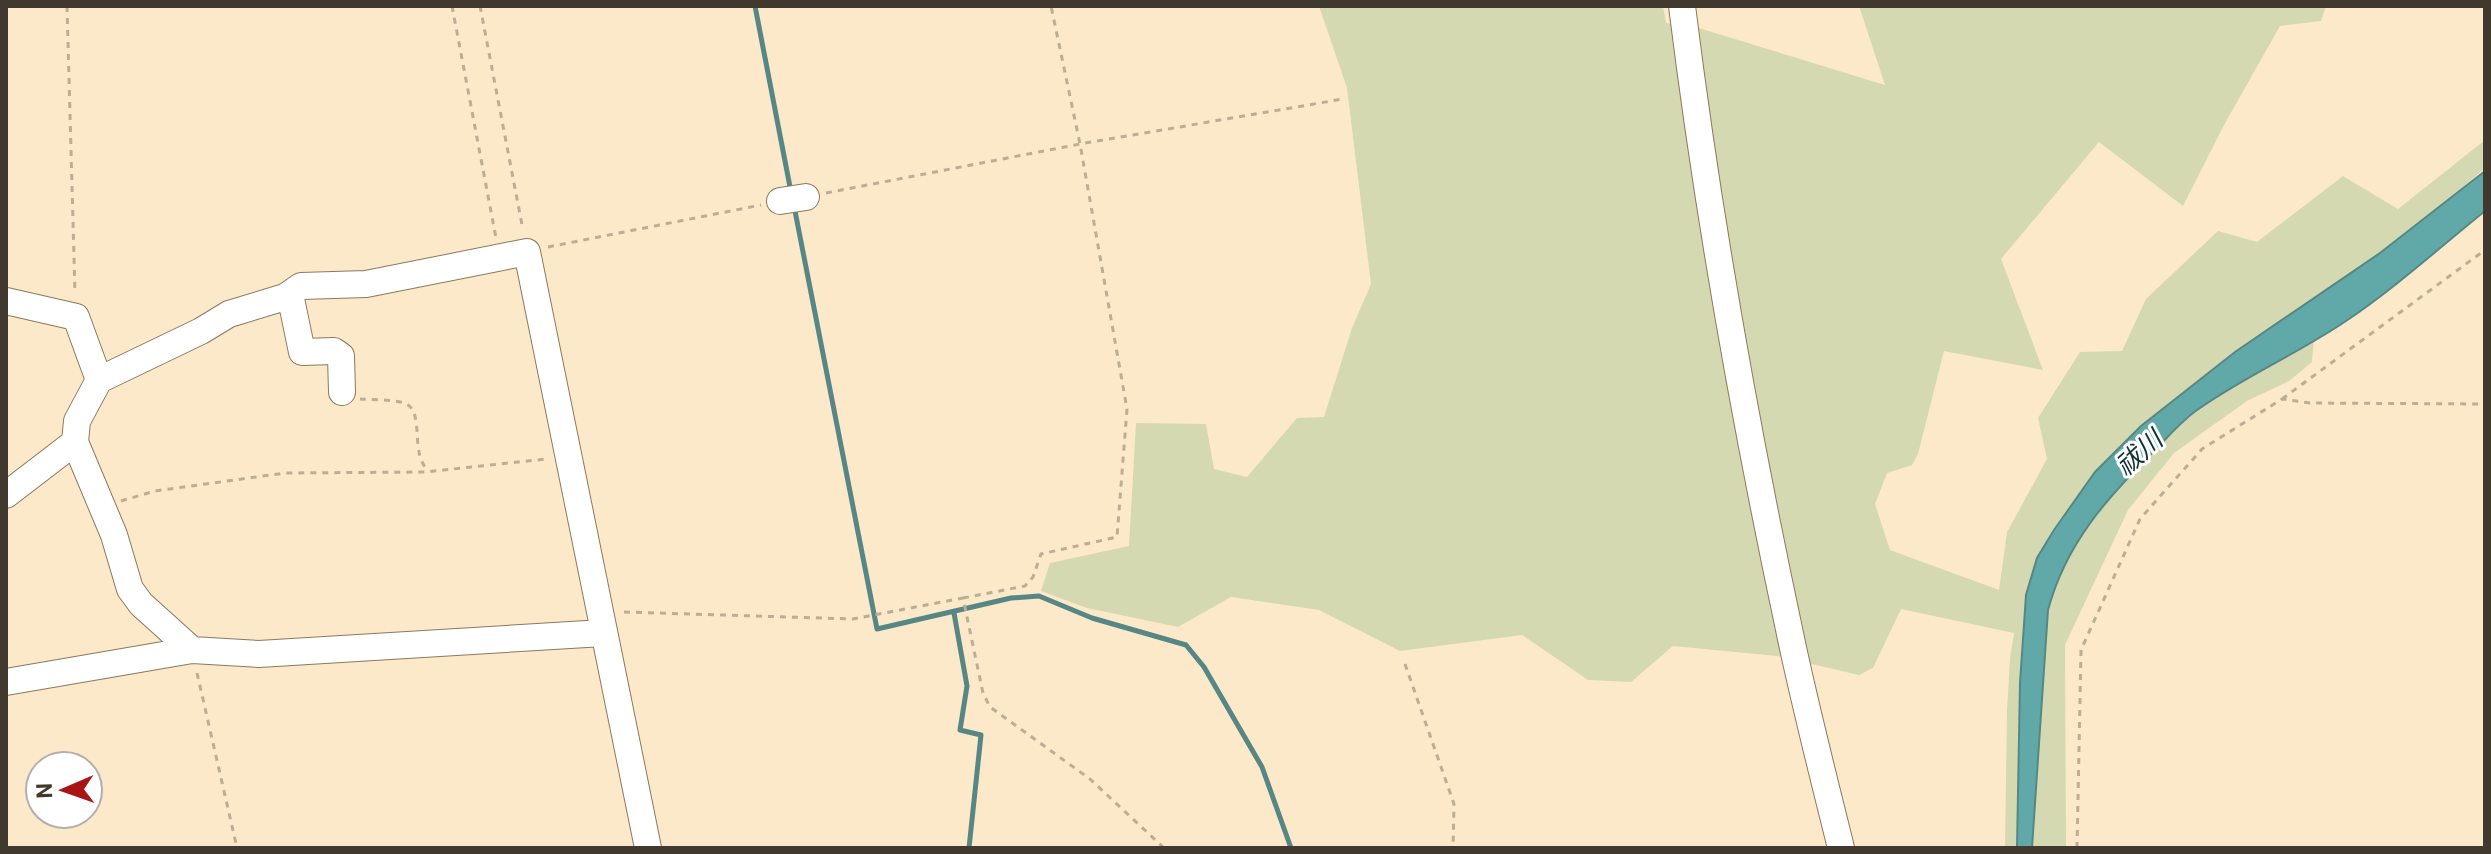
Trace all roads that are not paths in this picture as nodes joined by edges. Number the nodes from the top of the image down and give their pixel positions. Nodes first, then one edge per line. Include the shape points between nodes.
1 (1682, 6) edge
2 (806, 197) road end
3 (780, 201) road end
4 (290, 294) junction
5 (6, 301) edge
6 (99, 380) junction
7 (342, 392) road end
8 (75, 442) junction
9 (6, 495) edge
10 (602, 622) junction
11 (192, 650) junction
12 (6, 682) edge
13 (648, 848) edge
14 (1841, 848) edge

1 - 14 street via 1750,437 1789,632
2 - 3 street
4 - 6 street via 229,314
4 - 7 street via 302,352 334,351 341,356
4 - 10 street via 301,286 366,284 527,252
5 - 6 street via 76,317
6 - 8 street via 77,421
8 - 9 street
8 - 11 street via 130,589
10 - 11 street via 259,654
10 - 13 street
11 - 12 street

